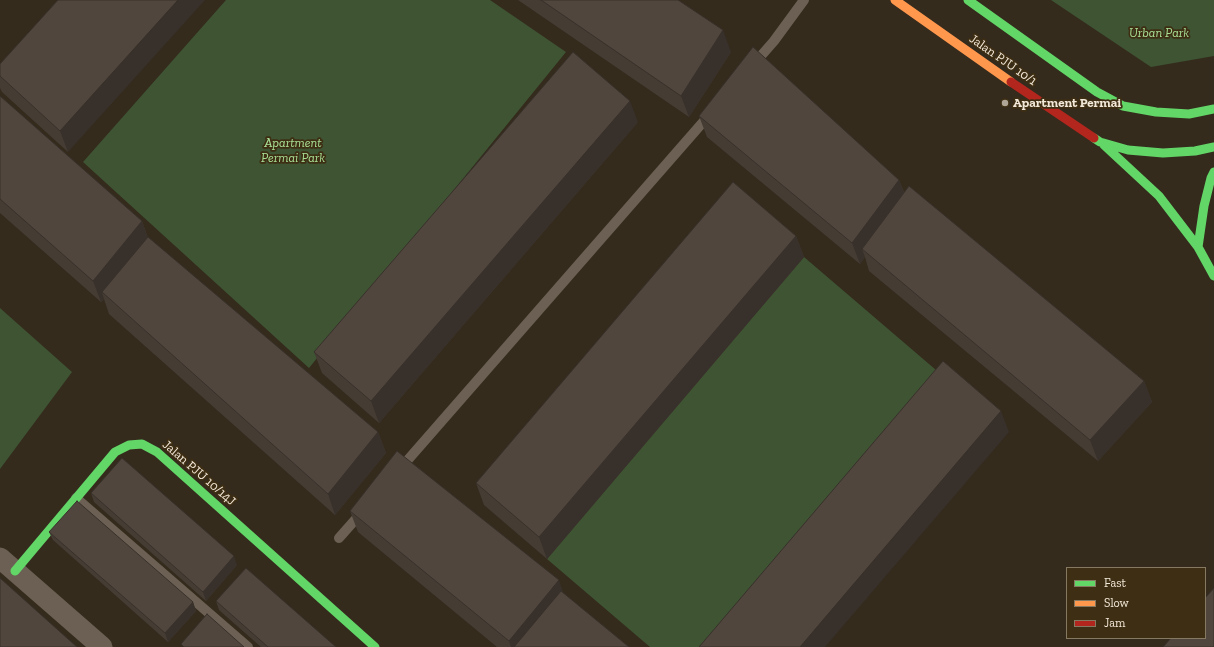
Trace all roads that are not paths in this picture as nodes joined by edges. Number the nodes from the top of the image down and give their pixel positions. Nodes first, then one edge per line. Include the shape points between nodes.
1 (804, 0) edge
2 (895, 0) edge
3 (968, 0) edge
4 (749, 70) edge
5 (719, 104) edge
6 (1214, 109) edge
7 (1100, 142) junction
8 (1214, 147) edge
9 (1214, 172) edge
10 (1198, 247) junction
11 (1214, 276) edge
12 (395, 475) edge
13 (76, 498) junction
14 (370, 504) edge
15 (339, 538) dead end
16 (8, 564) edge
17 (102, 647) edge
18 (248, 647) edge
19 (375, 647) edge

1 - 4 lane
2 - 7 street, Jalan PJU 10/1
3 - 6 street via 1097,92 1124,106 1156,112 1189,114
5 - 12 lane
7 - 8 street, Jalan PJU 10/1 via 1128,150 1163,152 1195,151
7 - 10 street via 1159,196
9 - 10 street via 1210,178 1204,206
10 - 11 street
13 - 16 street, Jalan PJU 10/14J
13 - 18 lane
13 - 19 street, Jalan PJU 10/14J via 115,452 129,445 142,444 174,466
14 - 15 lane
16 - 17 street

